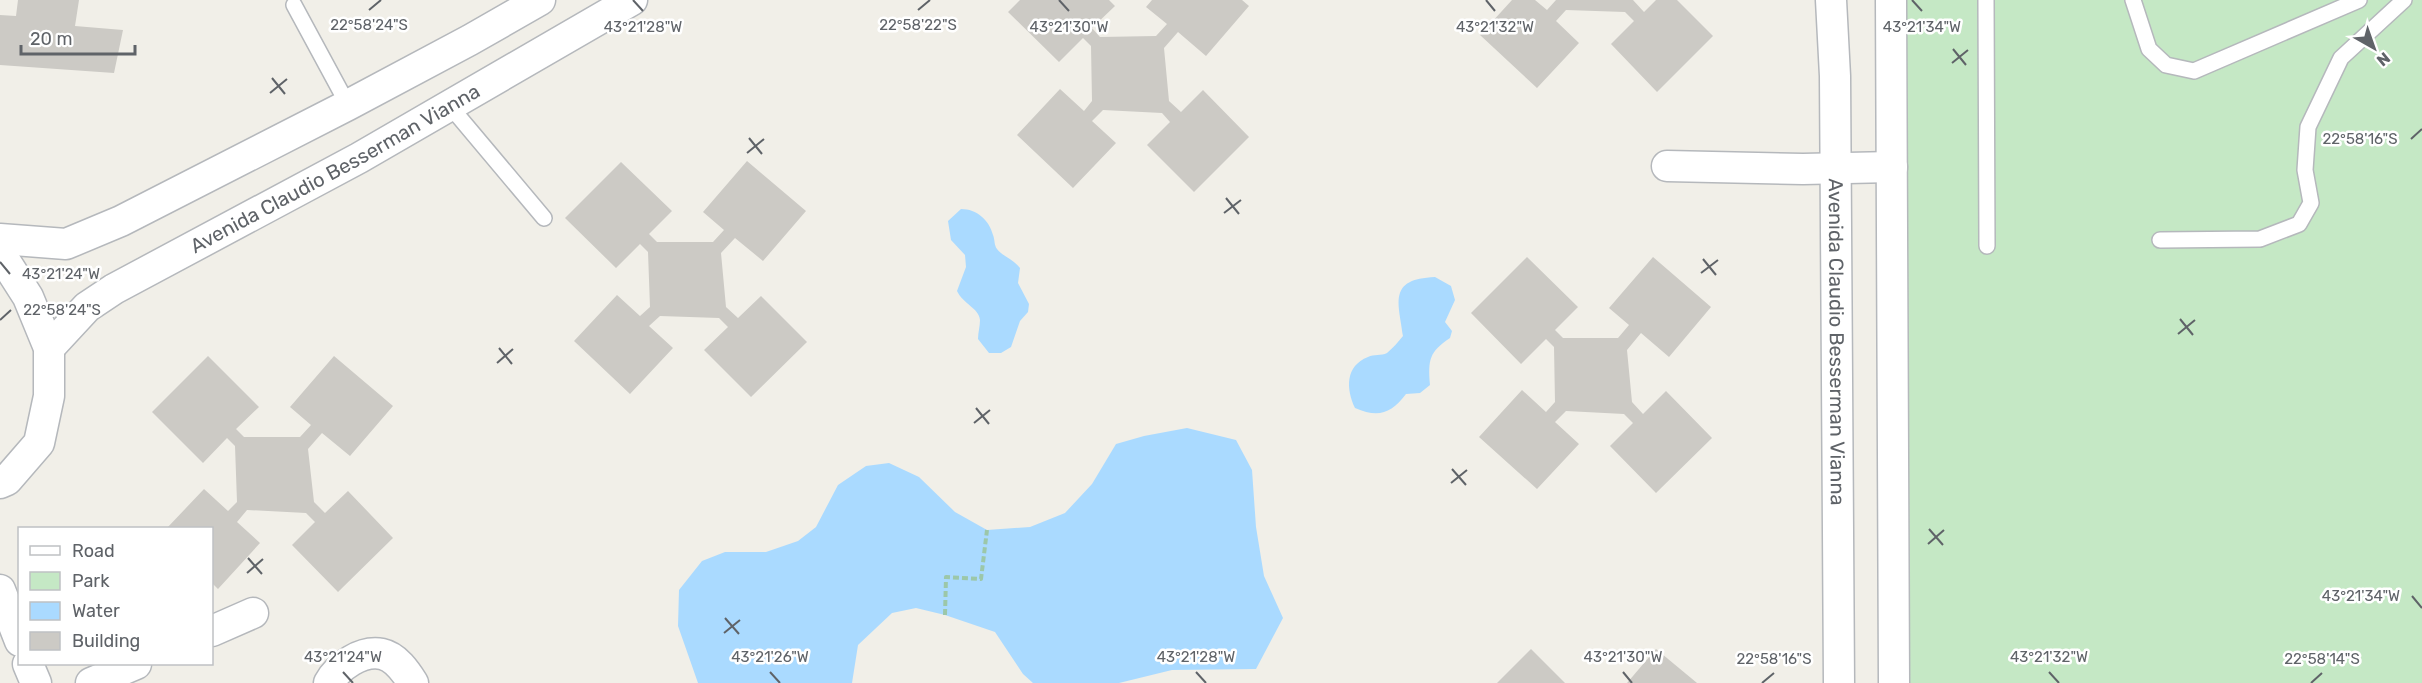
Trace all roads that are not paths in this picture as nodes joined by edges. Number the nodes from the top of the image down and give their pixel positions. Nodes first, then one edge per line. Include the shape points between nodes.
1 (540, 0) edge
2 (632, 0) edge
3 (1831, 0) edge
4 (1891, 0) edge
5 (1986, 0) edge
6 (2133, 0) edge
7 (2359, 0) edge
8 (2404, 0) edge
9 (294, 5) dead end
10 (470, 40) junction
11 (494, 79) junction
12 (348, 105) junction
13 (449, 105) junction
14 (1667, 166) dead end
15 (1892, 167) junction
16 (1836, 169) junction
17 (544, 218) dead end
18 (0, 239) edge
19 (2160, 240) dead end
20 (1987, 246) dead end
21 (0, 254) edge
22 (49, 348) junction
23 (0, 483) edge
24 (0, 590) edge
25 (253, 613) dead end
26 (213, 631) edge
27 (18, 635) edge
28 (29, 665) edge
29 (132, 665) edge
30 (36, 683) edge
31 (91, 683) edge
32 (329, 683) edge
33 (413, 683) edge
34 (1839, 683) edge
35 (1894, 683) edge

1 - 10 street
2 - 11 street, Avenida Claudio Besserman Vianna
3 - 16 street, Avenida Claudio Besserman Vianna
4 - 15 street
5 - 20 lane
6 - 7 lane via 2148,49 2166,65 2194,71
8 - 19 lane via 2341,58 2308,127 2305,170 2311,202 2299,224 2260,239
9 - 12 lane
10 - 11 street
10 - 12 street
11 - 13 street, Avenida Claudio Besserman Vianna
12 - 18 street via 121,221 66,244
13 - 17 lane
13 - 22 street, Avenida Claudio Besserman Vianna via 359,158 114,289 87,307
14 - 16 street
15 - 16 street
15 - 35 street
16 - 34 street, Avenida Claudio Besserman Vianna
21 - 22 street via 28,297
22 - 23 street via 49,396 39,443
24 - 27 street
25 - 26 street
28 - 30 street
29 - 31 street
32 - 33 street via 355,657 382,654 402,666

